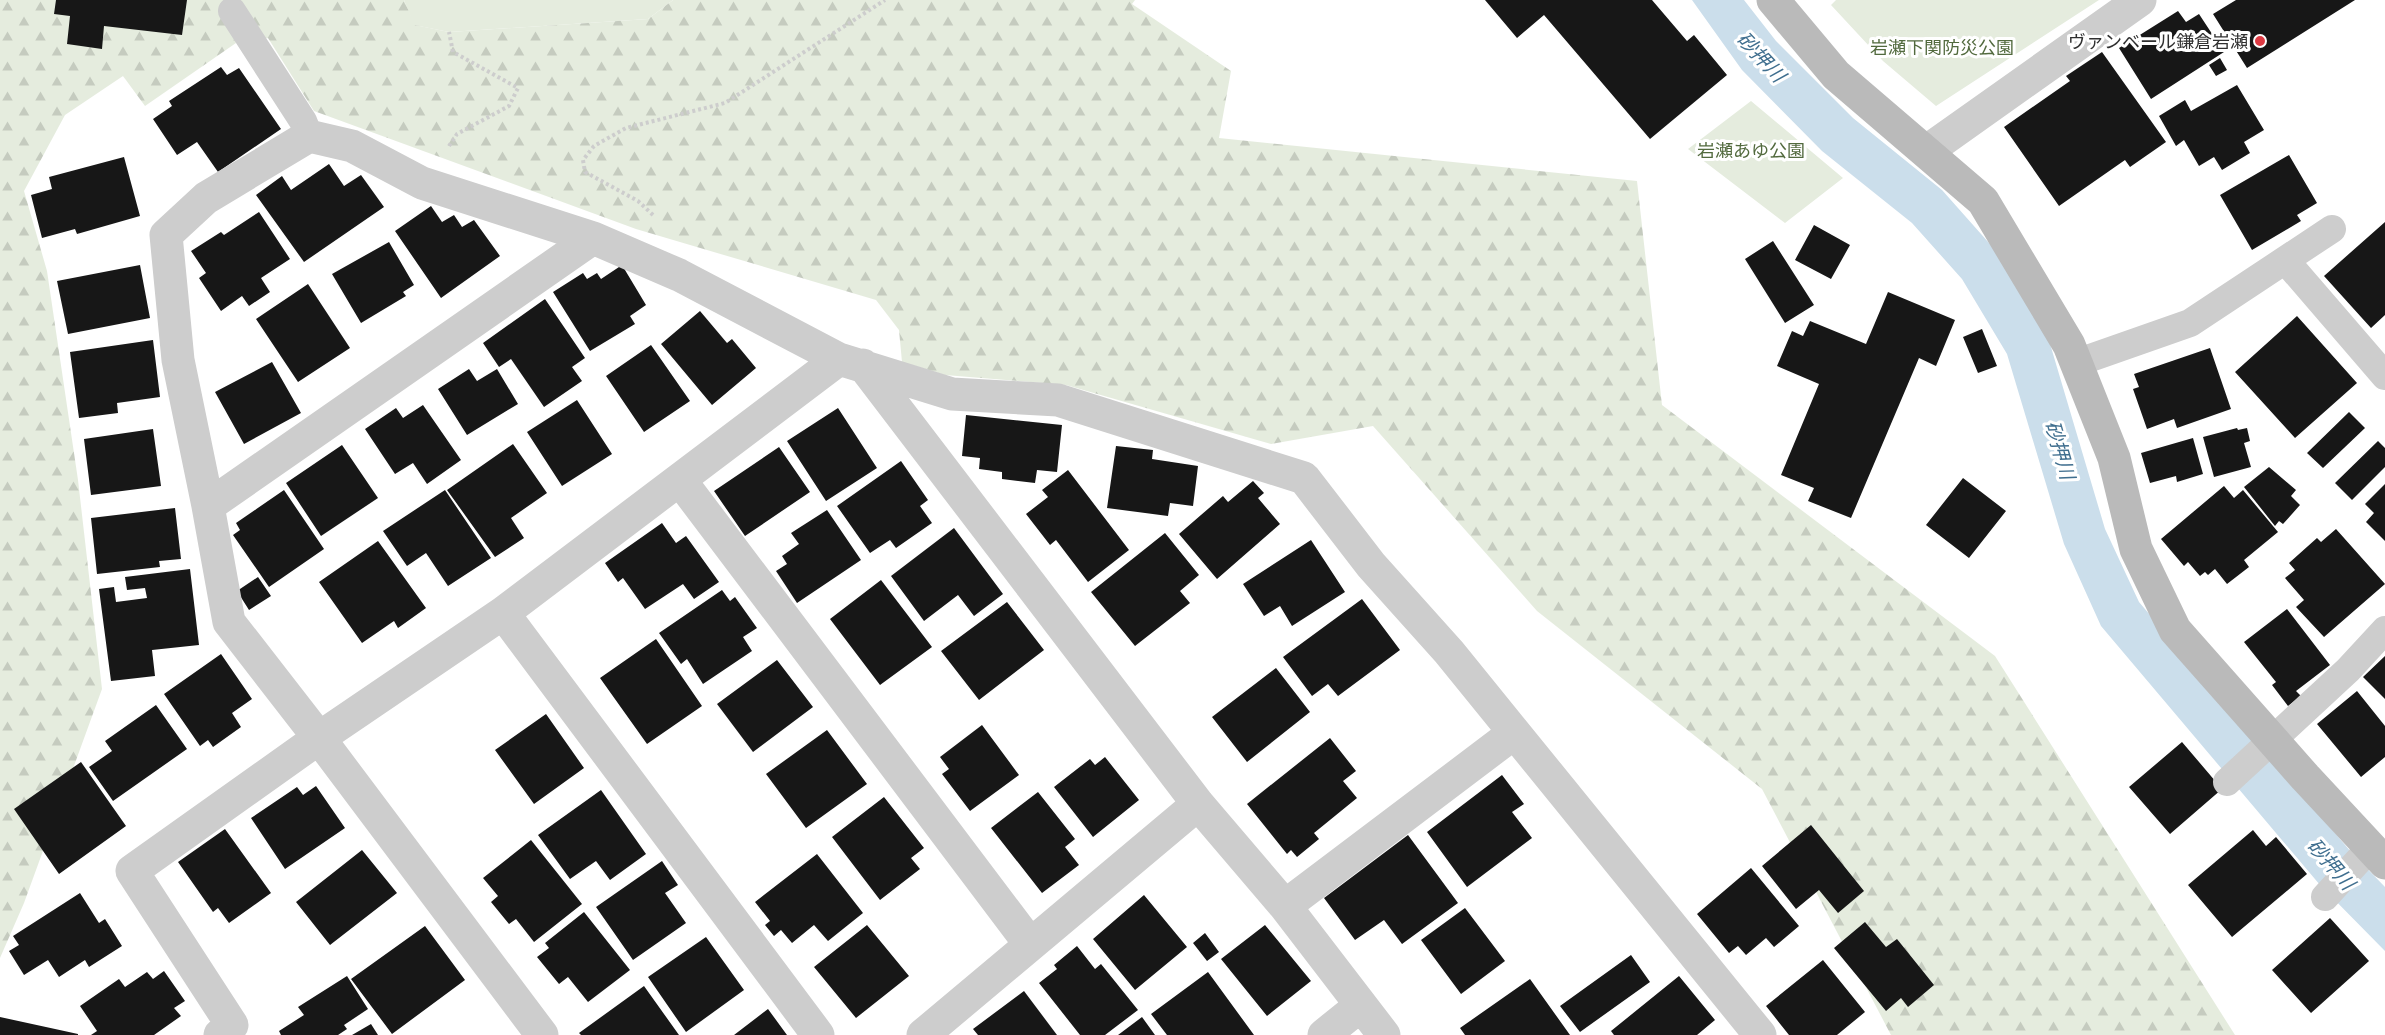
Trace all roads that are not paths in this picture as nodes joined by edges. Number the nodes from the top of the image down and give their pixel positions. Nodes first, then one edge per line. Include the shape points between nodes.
1 (1773, 0) edge
2 (2140, 0) edge
3 (232, 11) dead end
4 (309, 136) junction
5 (1927, 151) junction
6 (2332, 229) dead end
7 (593, 238) junction
8 (2285, 260) junction
9 (851, 362) junction
10 (2076, 363) junction
11 (2385, 376) edge
12 (680, 480) junction
13 (208, 506) junction
14 (503, 613) junction
15 (2385, 630) edge
16 (1514, 733) junction
17 (320, 738) junction
18 (2271, 742) junction
19 (2227, 782) dead end
20 (1198, 804) junction
21 (2374, 855) edge
22 (2325, 897) dead end
23 (1285, 906) junction
24 (1030, 944) junction
25 (1360, 1006) junction
26 (230, 1032) edge
27 (542, 1035) edge
28 (818, 1035) edge
29 (923, 1035) edge
30 (1324, 1035) edge
31 (1384, 1035) edge
32 (1760, 1035) edge

1 - 5 street via 1836,75
2 - 5 street
3 - 4 lane
4 - 7 street via 352,146 422,183
4 - 13 street via 206,198 166,234 178,360
5 - 10 street via 1983,201 2041,296
6 - 8 lane
7 - 9 street via 679,275
7 - 13 street
8 - 10 lane via 2190,323
8 - 11 lane
9 - 12 street
9 - 16 street via 952,394 1058,400 1304,478 1371,565 1449,652
9 - 20 street
10 - 18 street via 2114,458 2136,549 2175,630
12 - 14 street
12 - 24 street
13 - 17 street via 229,622
14 - 17 street
14 - 28 street
15 - 18 lane
16 - 23 street
16 - 32 street
17 - 26 street via 132,871
17 - 27 street
18 - 19 lane
18 - 21 street
20 - 23 street
20 - 24 street
21 - 22 lane
23 - 25 street
24 - 29 street
25 - 30 street
25 - 31 street

